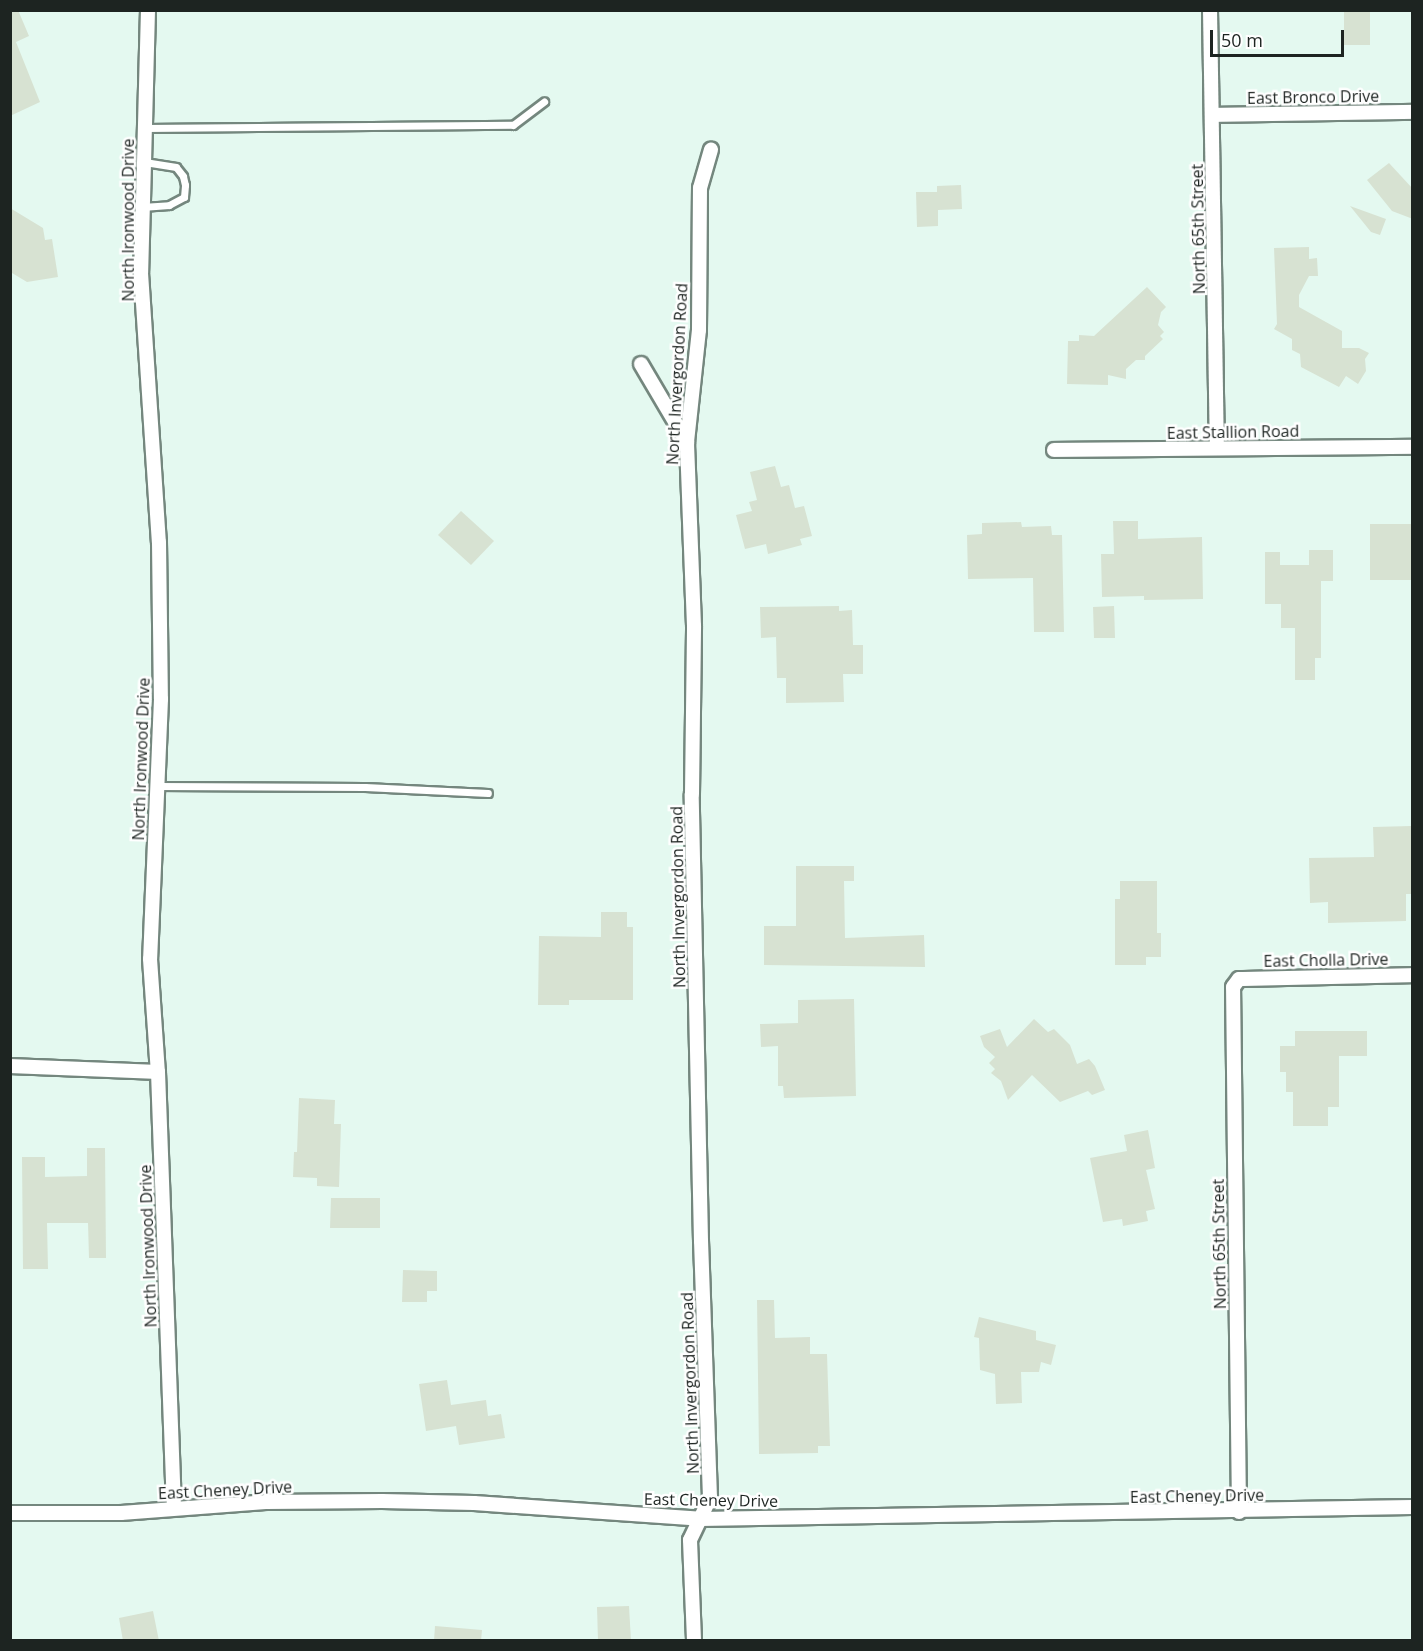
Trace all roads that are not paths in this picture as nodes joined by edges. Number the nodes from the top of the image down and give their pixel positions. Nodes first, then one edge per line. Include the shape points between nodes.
1 (148, 10) edge
2 (1210, 10) edge
3 (544, 102) dead end
4 (1413, 112) edge
5 (1214, 115) junction
6 (145, 128) junction
7 (711, 150) dead end
8 (144, 162) junction
9 (142, 207) junction
10 (641, 364) dead end
11 (687, 442) junction
12 (1413, 447) edge
13 (1216, 448) junction
14 (1054, 450) dead end
15 (157, 786) junction
16 (488, 793) dead end
17 (1413, 975) edge
18 (1239, 978) joint
19 (10, 1066) edge
20 (158, 1072) junction
21 (1413, 1508) edge
22 (174, 1509) junction
23 (1239, 1512) junction
24 (10, 1513) edge
25 (700, 1519) junction
26 (694, 1641) edge

1 - 6 street, North Ironwood Drive
2 - 5 street, North 65th Street
3 - 6 lane via 513,125
4 - 5 street, East Bronco Drive
5 - 13 street, North 65th Street
6 - 8 street, North Ironwood Drive
7 - 11 street, North Invergordon Road via 700,188 699,330
8 - 9 street, North Ironwood Drive
8 - 9 lane via 176,167 185,185 184,197 169,205
9 - 15 street, North Ironwood Drive via 141,273 159,542 161,699
10 - 11 street
11 - 25 street, North Invergordon Road via 694,626 692,794 701,1229 710,1498
12 - 13 street, East Stallion Road
13 - 14 street, East Stallion Road
15 - 16 lane via 365,787
15 - 20 street, North Ironwood Drive via 150,959
17 - 18 street, East Cholla Drive
18 - 23 street, North 65th Street via 1233,987
19 - 20 street
20 - 22 street, North Ironwood Drive
21 - 23 street, East Cheney Drive
22 - 24 street, East Cheney Drive
22 - 25 street, East Cheney Drive via 266,1502 382,1501 474,1503
23 - 25 street, East Cheney Drive
25 - 26 street, North Invergordon Road via 690,1540

